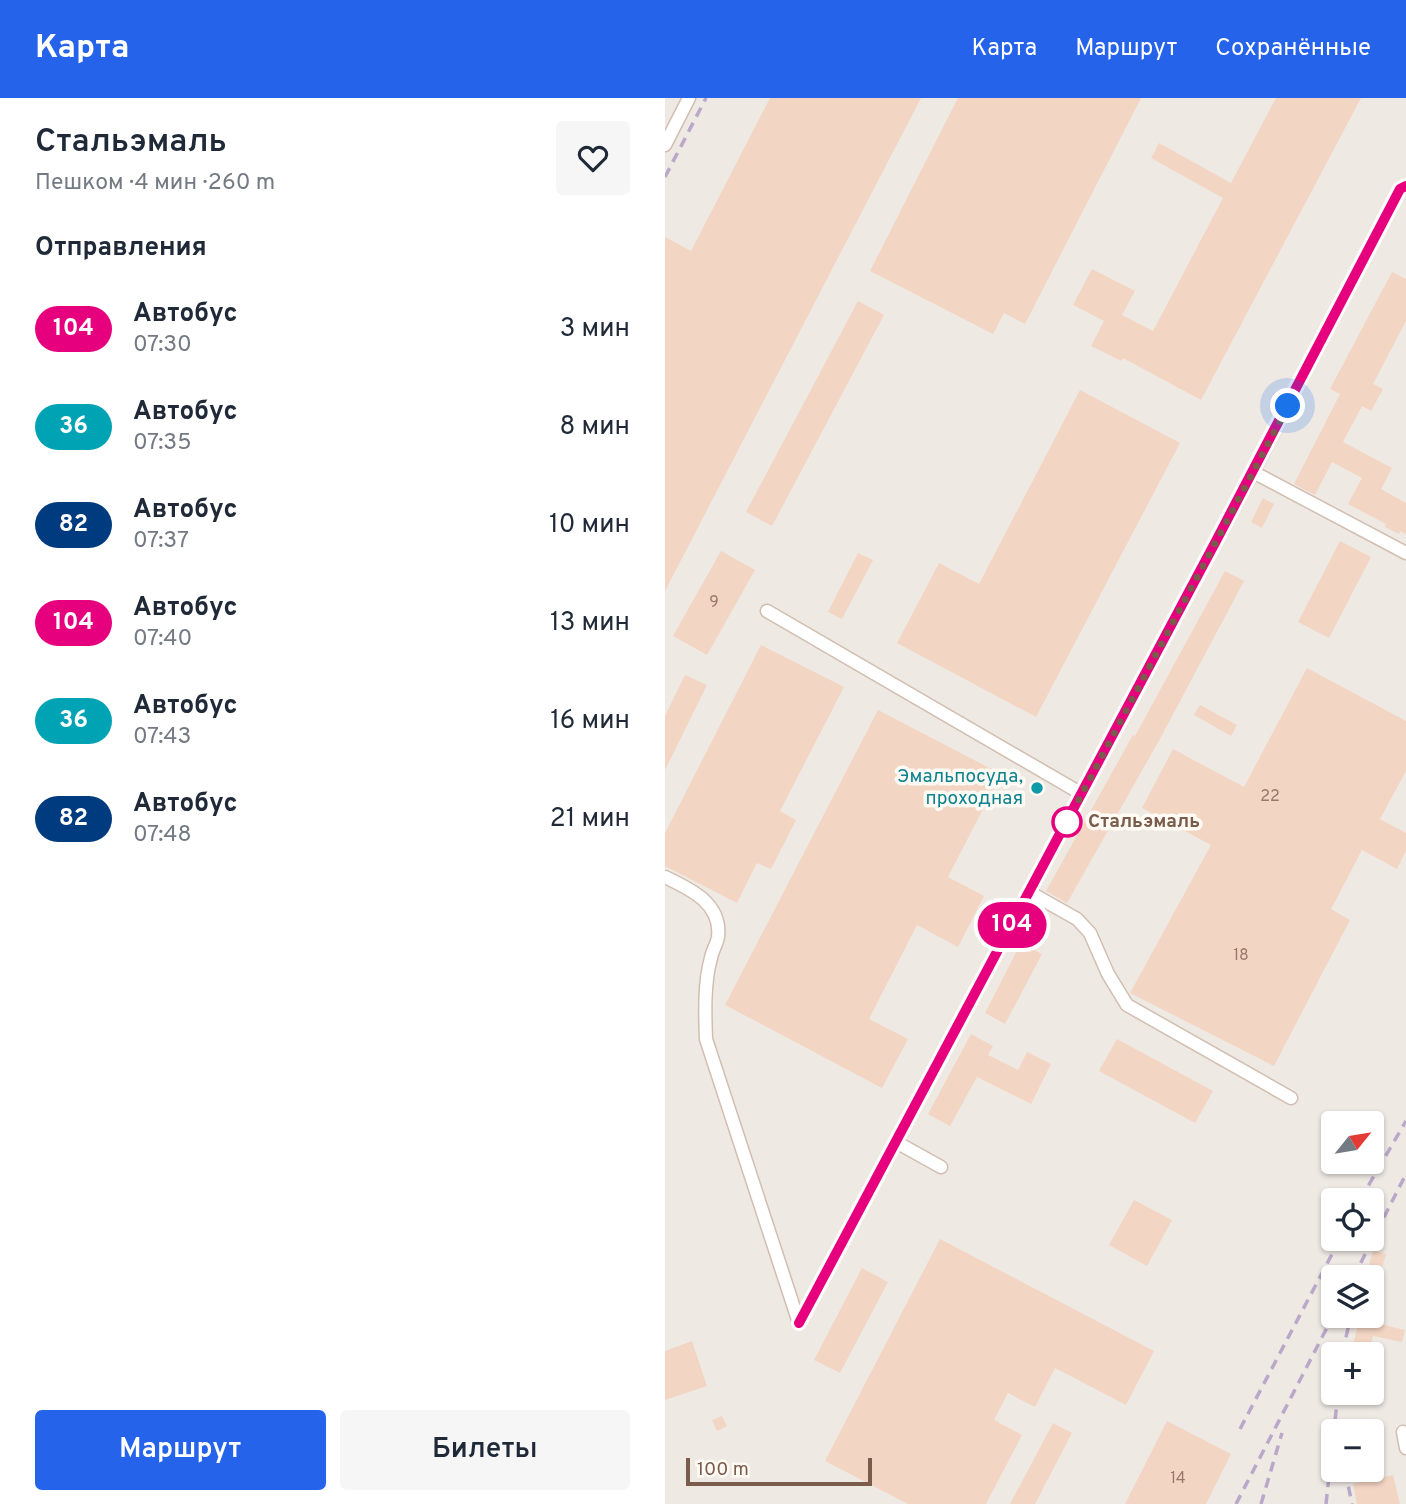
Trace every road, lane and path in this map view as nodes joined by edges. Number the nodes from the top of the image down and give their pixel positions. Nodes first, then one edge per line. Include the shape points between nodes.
1 (689, 98) edge
2 (665, 145) edge
3 (1406, 176) edge
4 (1403, 188) edge
5 (1253, 472) junction
6 (1406, 553) edge
7 (767, 611) dead end
8 (1082, 794) junction
9 (665, 877) edge
10 (1030, 892) junction
11 (1291, 1098) dead end
12 (896, 1143) junction
13 (941, 1167) dead end
14 (1403, 1432) dead end
15 (1406, 1448) edge

1 - 2 street
3 - 4 street
4 - 5 street
5 - 6 street
5 - 8 street
7 - 8 street
8 - 10 street
9 - 12 street via 695,892 718,921 718,939 710,959 706,1039 799,1323
10 - 11 street via 1077,919 1090,933 1127,1005
10 - 12 street
12 - 13 street
14 - 15 street

